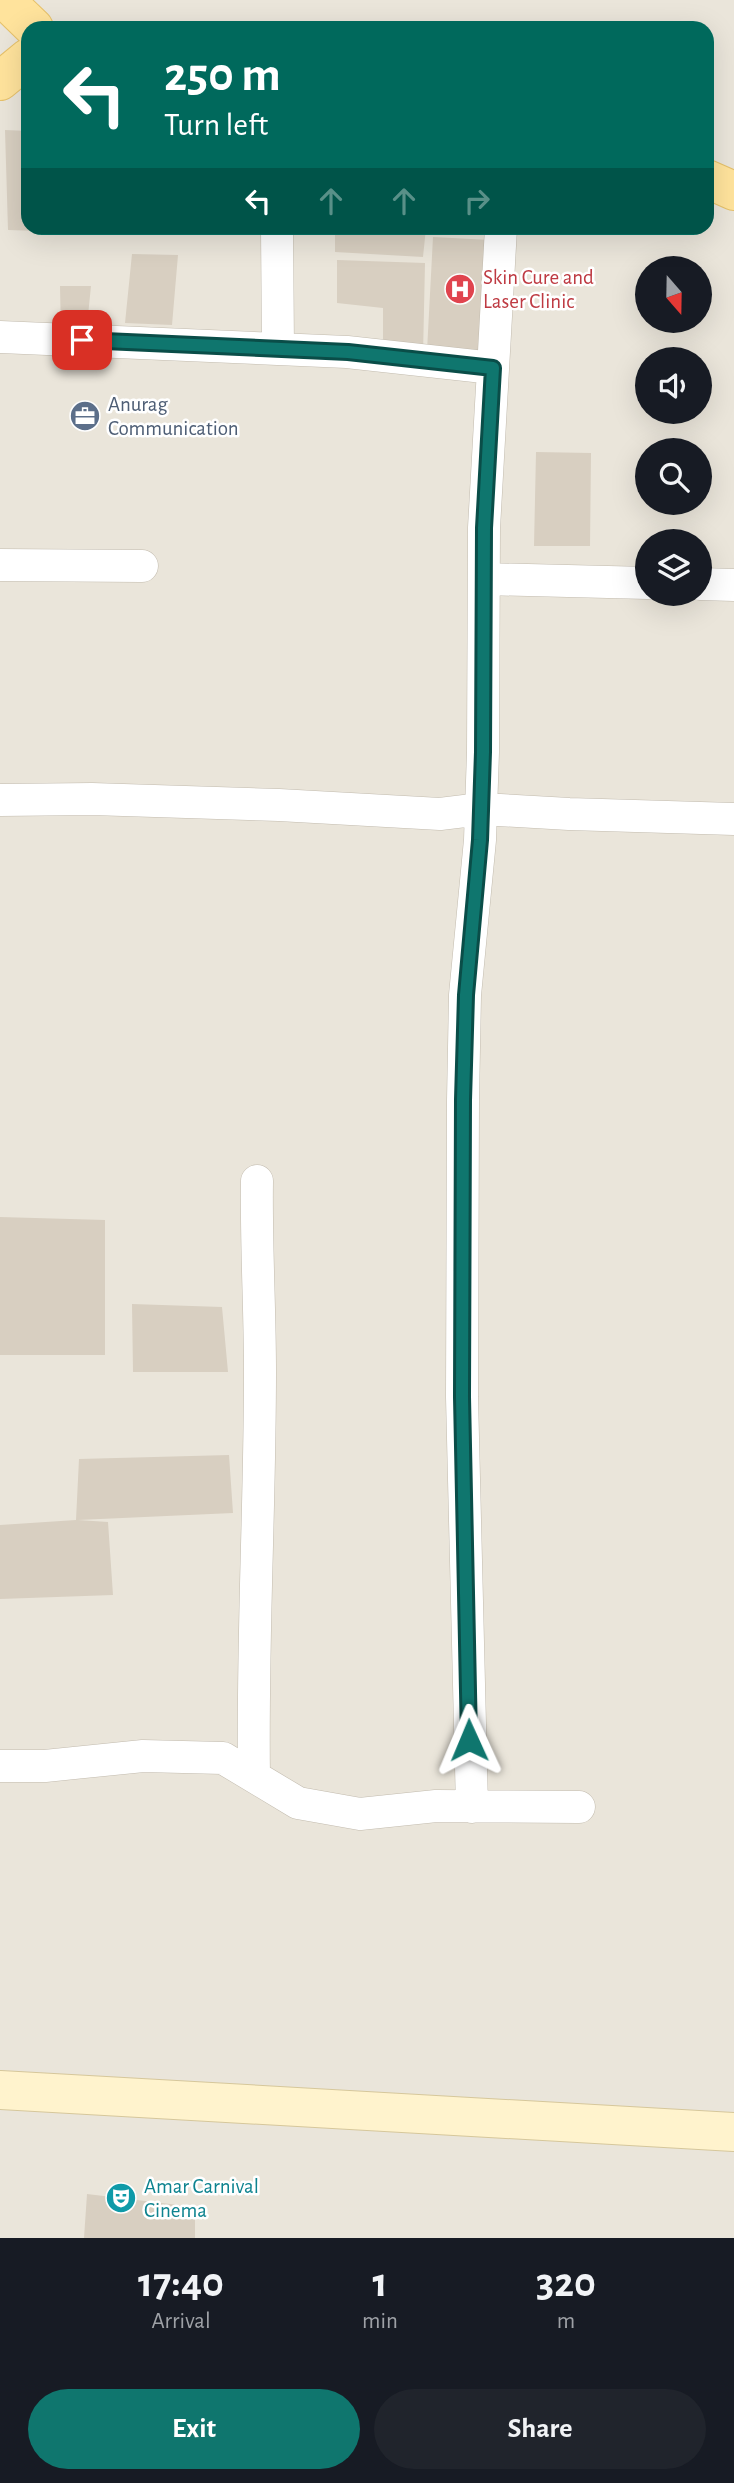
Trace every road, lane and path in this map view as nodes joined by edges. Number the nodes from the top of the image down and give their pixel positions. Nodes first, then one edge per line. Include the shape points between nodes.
1 (5, 0) edge
2 (27, 21) edge
3 (21, 64) edge
4 (0, 80) edge
5 (714, 182) edge
6 (734, 191) edge
7 (277, 235) edge
8 (500, 235) edge
9 (0, 337) edge
10 (278, 349) junction
11 (493, 368) junction
12 (0, 565) edge
13 (142, 566) dead end
14 (484, 579) junction
15 (635, 583) edge
16 (712, 584) edge
17 (734, 585) edge
18 (0, 800) edge
19 (481, 809) junction
20 (734, 819) edge
21 (257, 1181) dead end
22 (0, 1766) edge
23 (254, 1776) junction
24 (472, 1807) junction
25 (579, 1807) dead end
26 (0, 2090) edge
27 (734, 2132) edge

1 - 2 main road
3 - 4 main road
5 - 6 main road
7 - 10 street
8 - 11 street
9 - 10 street
10 - 11 street
11 - 14 street
12 - 13 street
14 - 15 street
14 - 19 street
16 - 17 street
18 - 19 street via 266,804 440,814
19 - 20 street
19 - 24 street via 466,995 462,1188
21 - 23 street via 260,1371
22 - 23 street via 143,1756 223,1758
23 - 24 street via 298,1803 360,1814
24 - 25 street
26 - 27 main road

